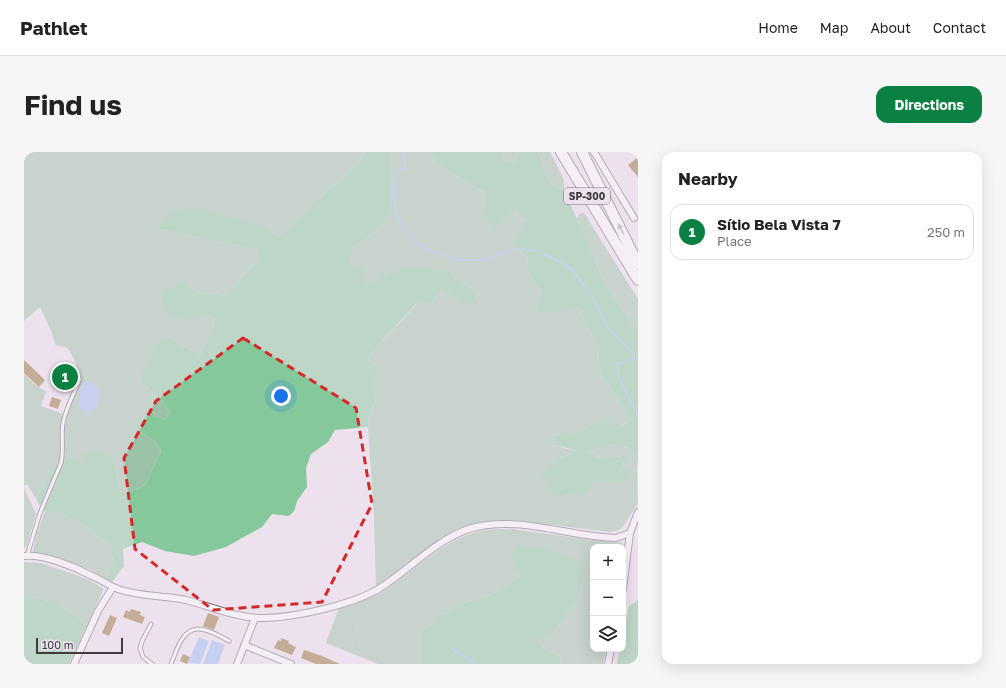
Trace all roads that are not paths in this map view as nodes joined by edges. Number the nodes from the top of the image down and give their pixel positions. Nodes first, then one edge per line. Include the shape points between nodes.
1 (562, 152) edge
2 (582, 152) edge
3 (594, 152) edge
4 (636, 218) edge
5 (638, 264) edge
6 (638, 280) edge
7 (80, 379) dead end
8 (638, 512) edge
9 (630, 533) junction
10 (26, 556) edge
11 (624, 580) edge
12 (113, 587) junction
13 (255, 618) junction
14 (151, 624) dead end
15 (229, 641) dead end
16 (244, 645) junction
17 (610, 652) edge
18 (74, 664) edge
19 (152, 664) edge
20 (171, 664) edge
21 (237, 664) edge
22 (291, 664) edge
23 (608, 664) edge

1 - 6 main road, SP-300
5 -> 2 main road
3 - 4 street
7 - 10 lane via 64,419 61,464 40,512
8 - 9 street
9 - 11 street
9 - 13 street via 616,538 512,525 472,528 448,539 382,588 366,595 301,614
10 - 12 street via 53,560
12 - 13 street via 130,593 185,600
12 - 18 street via 98,611
13 - 16 street
14 - 19 lane via 140,648 143,657
15 - 20 lane via 203,629 195,629 182,638
16 - 21 street
16 - 22 street
17 - 23 street

